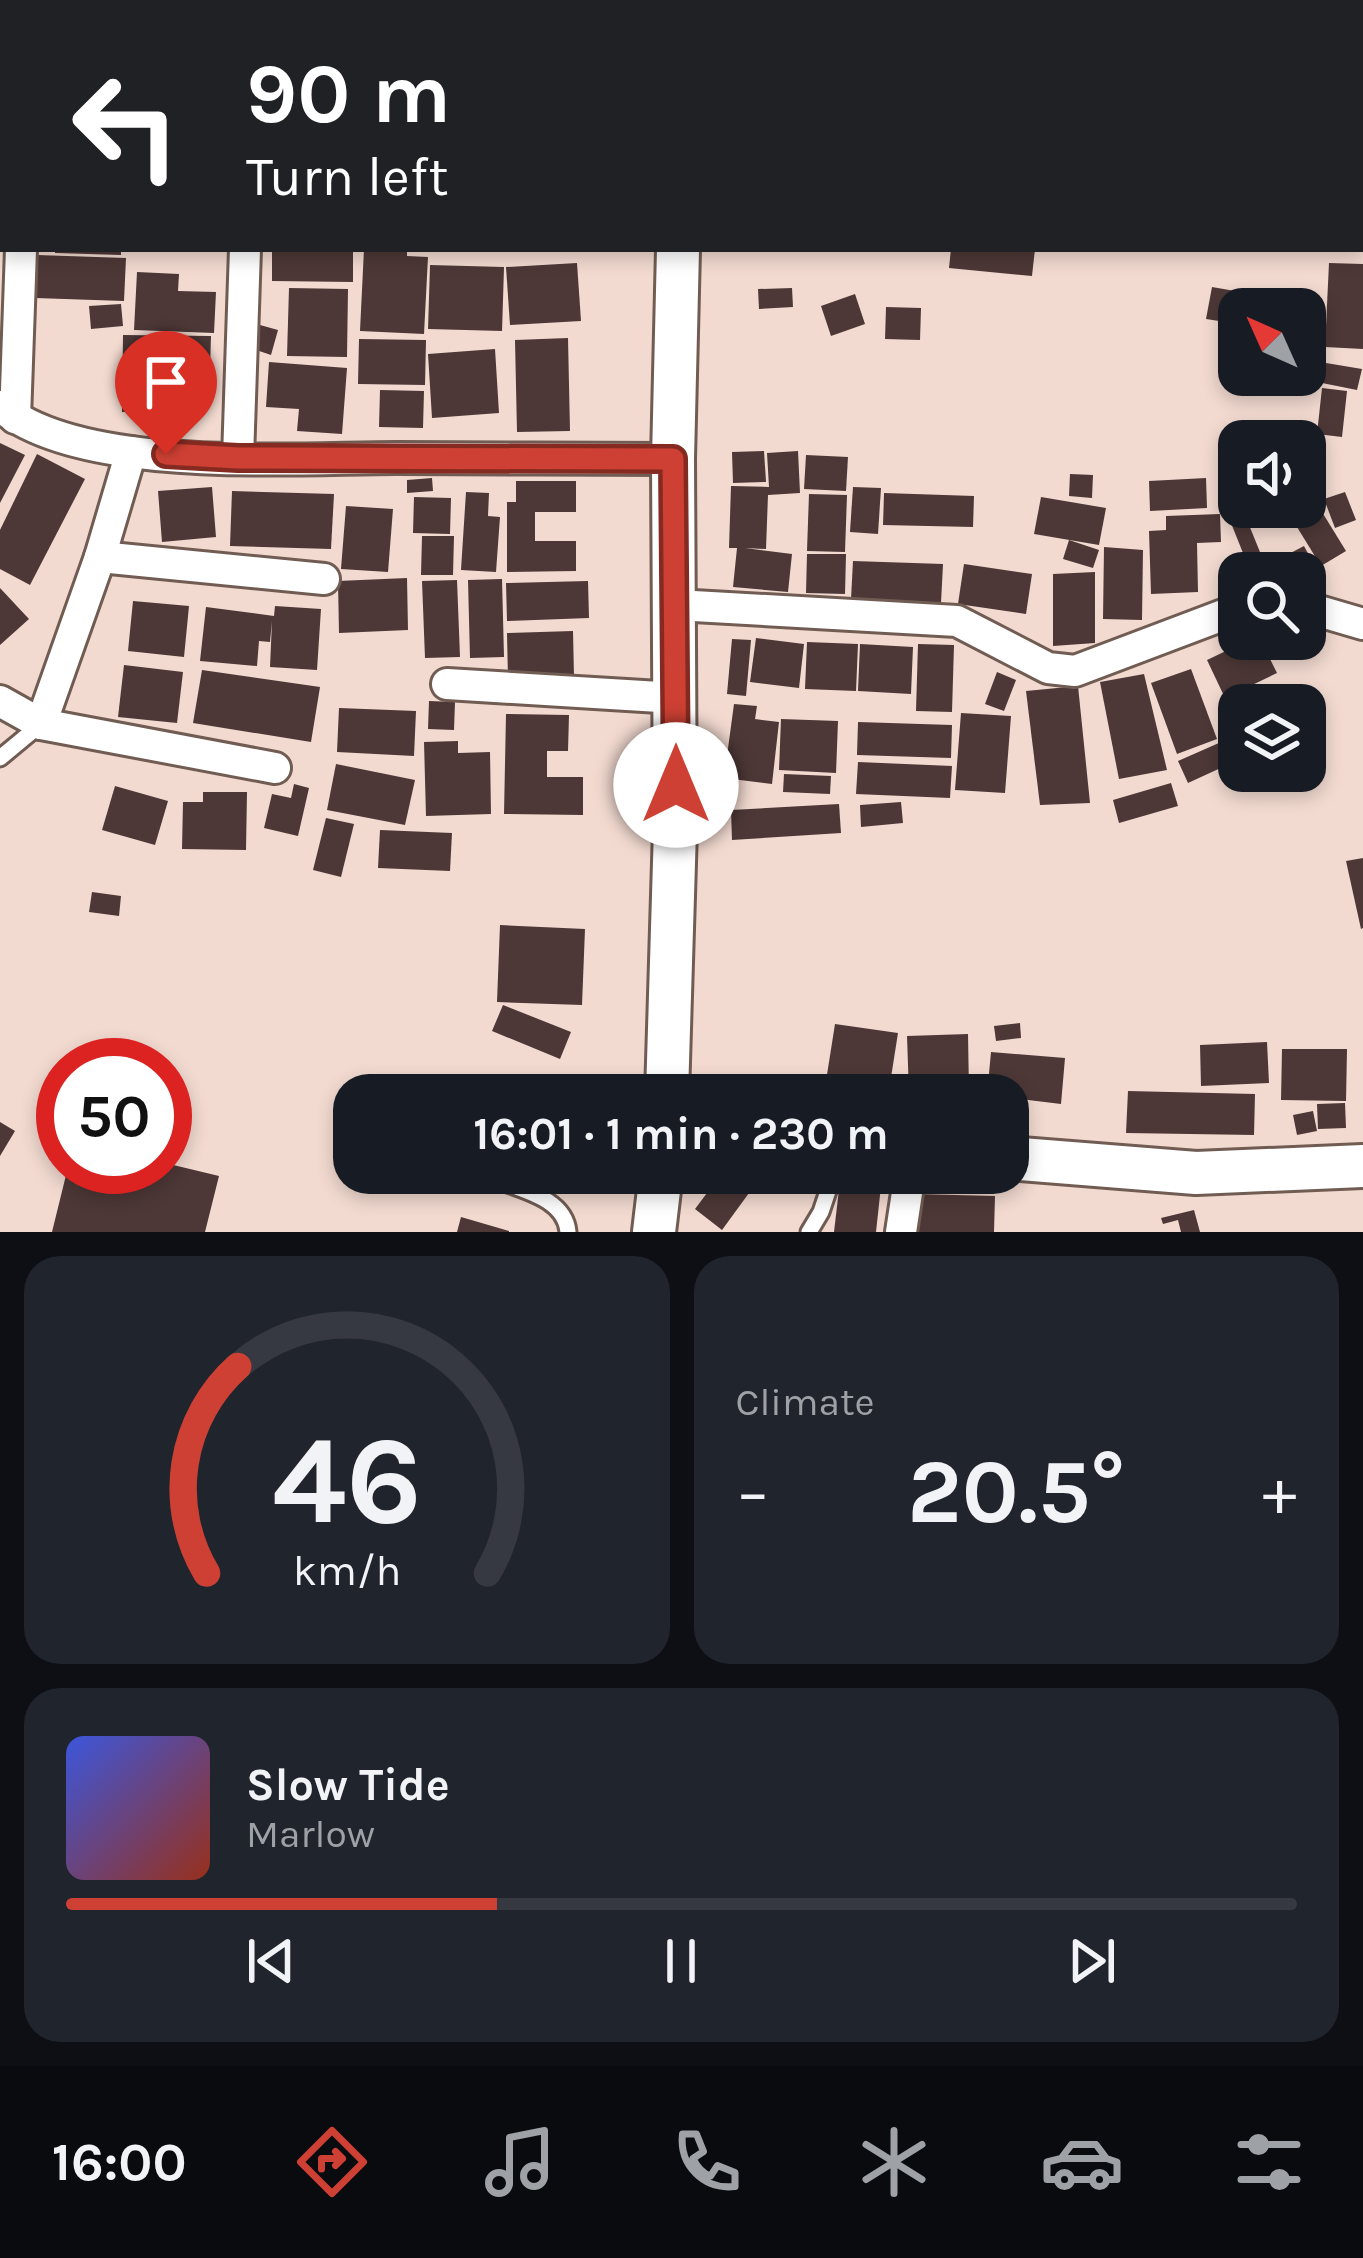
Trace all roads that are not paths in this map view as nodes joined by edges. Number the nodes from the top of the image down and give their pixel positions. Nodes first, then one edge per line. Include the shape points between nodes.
1 (21, 252) edge
2 (245, 252) edge
3 (678, 252) edge
4 (7, 412) edge
5 (131, 452) junction
6 (238, 458) junction
7 (673, 459) junction
8 (100, 557) junction
9 (323, 579) dead end
10 (676, 605) junction
11 (1326, 613) edge
12 (1218, 617) edge
13 (1363, 624) edge
14 (447, 684) dead end
15 (676, 698) junction
16 (0, 701) edge
17 (41, 724) junction
18 (0, 758) edge
19 (275, 768) dead end
20 (668, 1074) edge
21 (1029, 1160) edge
22 (1363, 1166) edge
23 (529, 1194) edge
24 (659, 1194) edge
25 (827, 1194) edge
26 (907, 1194) edge
27 (568, 1232) edge
28 (654, 1232) edge
29 (809, 1232) edge
30 (901, 1232) edge

1 - 4 street
2 - 6 street
3 - 7 main road
4 - 5 street via 72,440
5 - 6 street
5 - 8 street
6 - 7 street
7 - 10 main road
8 - 9 street
8 - 17 street
10 - 12 street via 957,621 1048,668 1075,671
10 - 15 main road
11 - 13 street
14 - 15 street
15 - 20 main road
16 - 17 street
17 - 18 lane
17 - 19 street
21 - 22 main road via 1196,1173
23 - 27 lane via 555,1205
24 - 28 main road
25 - 29 lane
26 - 30 street

